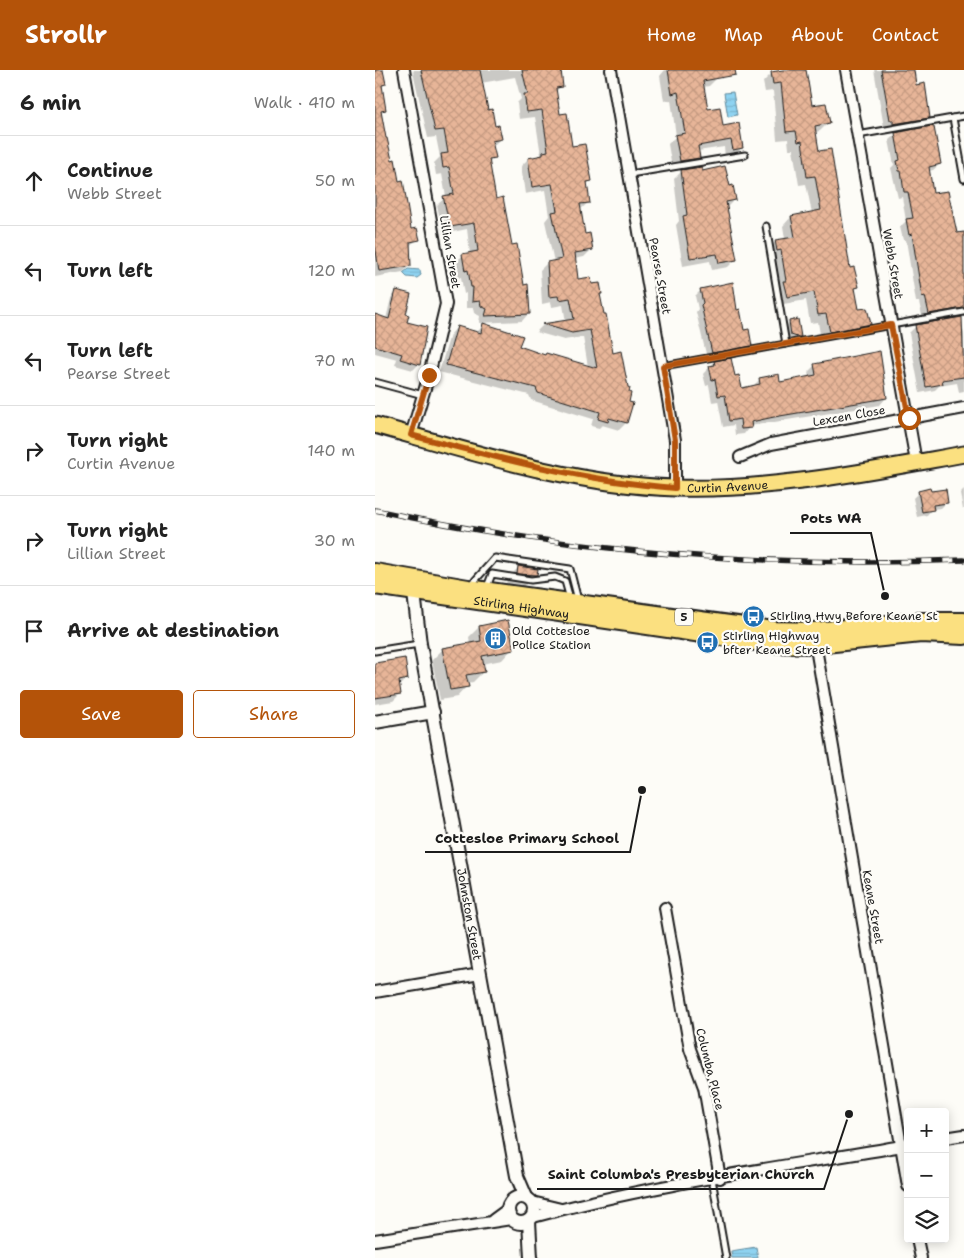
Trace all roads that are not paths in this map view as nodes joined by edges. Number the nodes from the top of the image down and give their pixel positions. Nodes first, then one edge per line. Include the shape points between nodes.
1 (404, 70) edge
2 (611, 70) edge
3 (846, 70) edge
4 (964, 116) edge
5 (953, 118) junction
6 (858, 134) junction
7 (745, 155) dead end
8 (629, 174) junction
9 (964, 179) edge
10 (766, 226) dead end
11 (964, 312) edge
12 (891, 325) junction
13 (786, 344) junction
14 (663, 366) junction
15 (375, 382) edge
16 (423, 395) junction
17 (964, 408) edge
18 (909, 418) junction
19 (375, 425) edge
20 (411, 435) junction
21 (964, 454) edge
22 (740, 457) dead end
23 (916, 462) junction
24 (675, 488) junction
25 (375, 572) edge
26 (375, 586) edge
27 (486, 590) junction
28 (414, 593) junction
29 (466, 594) junction
30 (573, 606) junction
31 (964, 621) edge
32 (964, 636) edge
33 (815, 638) junction
34 (420, 644) junction
35 (375, 651) edge
36 (433, 712) junction
37 (375, 722) edge
38 (665, 908) dead end
39 (480, 974) junction
40 (375, 992) edge
41 (964, 1135) edge
42 (949, 1137) edge
43 (904, 1146) edge
44 (716, 1179) junction
45 (562, 1209) junction
46 (521, 1211) junction
47 (375, 1240) edge
48 (918, 1243) edge
49 (531, 1256) edge
50 (726, 1258) edge
51 (921, 1258) edge

1 - 16 street, Lillian Street via 447,304
2 - 8 street, Pearse Street
3 - 6 street, Webb Street
4 - 5 lane
5 - 6 lane
5 - 9 lane
6 - 12 street, Webb Street
7 - 8 lane
8 - 14 street, Pearse Street
10 - 13 lane
11 - 12 lane
12 - 13 lane
12 - 18 street, Webb Street
13 - 14 lane
14 - 24 street, Pearse Street via 675,440
15 - 16 lane
16 - 20 street, Lillian Street
17 - 18 street, Lexcen Close
18 - 22 street, Lexcen Close via 771,444
18 - 23 street, Webb Street
19 - 20 main road, Curtin Avenue
20 - 24 main road, Curtin Avenue via 566,474
21 - 23 main road, Curtin Avenue
23 - 24 main road, Curtin Avenue via 829,478
25 - 29 highway, Stirling Highway / 5
26 - 28 highway, Stirling Highway / 5
27 - 29 highway, Stirling Highway / 5
27 - 30 highway, Stirling Highway / 5
27 - 30 lane via 492,574 531,580 555,577 565,581
28 - 29 highway, Stirling Highway / 5
28 - 34 street, Johnston Street
29 - 30 highway, Stirling Highway / 5
29 - 30 lane via 495,558 570,569
30 - 33 highway, Stirling Highway / 5 via 770,644
31 - 33 highway, Stirling Highway / 5 via 920,621
32 - 33 highway, Stirling Highway / 5 via 921,634
33 - 43 street, Keane Street
34 - 35 lane
34 - 36 street, Johnston Street
36 - 37 street
36 - 39 street, Johnston Street
38 - 44 street, Columba Place via 690,1049 704,1087
39 - 40 street
39 - 46 street, Johnston Street
41 - 42 street
43 - 44 street
44 - 45 street
44 - 50 lane
45 - 46 street
45 - 46 street
46 - 47 street via 490,1222
46 - 49 street, Johnston Street
48 - 51 street

